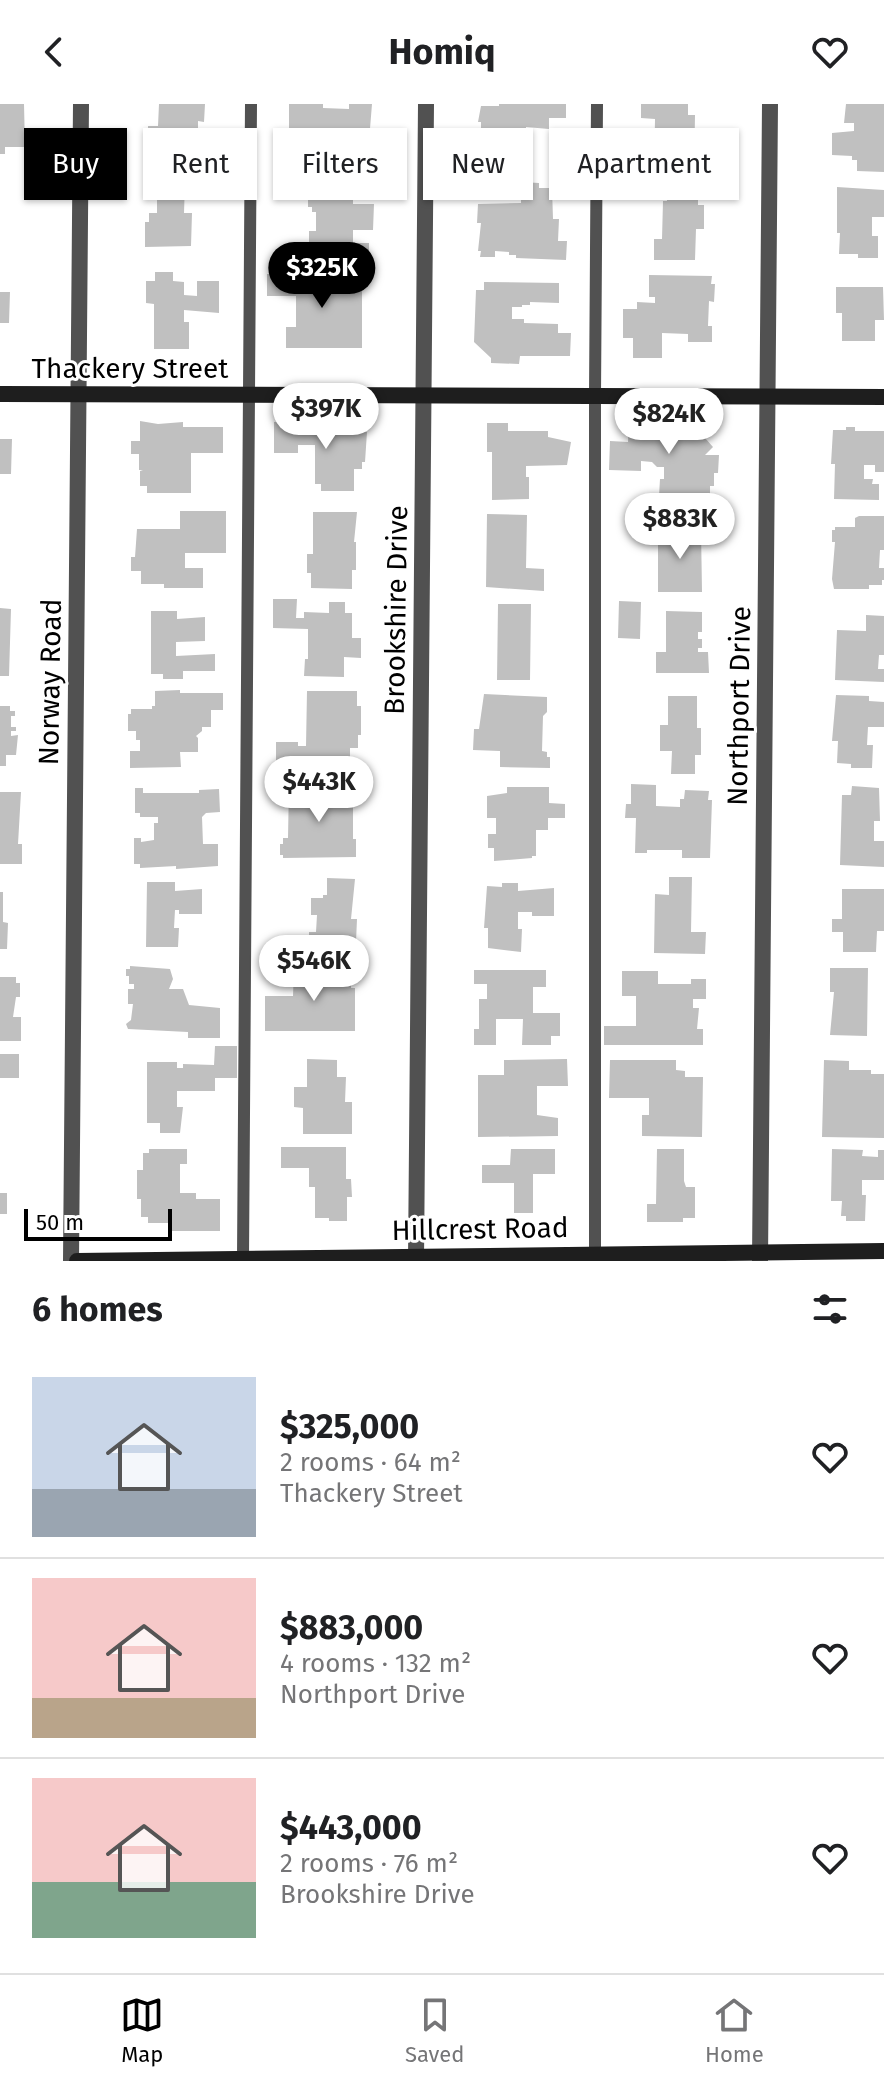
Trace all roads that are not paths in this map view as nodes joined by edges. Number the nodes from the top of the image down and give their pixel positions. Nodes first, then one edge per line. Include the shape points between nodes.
1 (81, 104) edge
2 (251, 104) edge
3 (426, 104) edge
4 (597, 104) edge
5 (770, 104) edge
6 (0, 394) edge
7 (79, 394) junction
8 (249, 394) junction
9 (424, 394) junction
10 (595, 395) junction
11 (768, 397) junction
12 (884, 397) edge
13 (884, 1251) edge
14 (595, 1254) junction
15 (760, 1257) edge
16 (243, 1258) junction
17 (416, 1258) edge
18 (71, 1261) edge
19 (77, 1261) edge

1 - 7 street, Norway Road
2 - 8 lane
3 - 9 street, Brookshire Drive
4 - 10 lane
5 - 11 street, Northport Drive
6 - 7 street, Thackery Street
7 - 8 street, Thackery Street
7 - 18 street, Norway Road
8 - 9 street, Thackery Street
8 - 16 lane
9 - 10 street, Thackery Street
9 - 17 street, Brookshire Drive
10 - 11 street, Thackery Street
10 - 14 lane
11 - 12 street, Thackery Street
11 - 15 street, Northport Drive
13 - 15 street, Hillcrest Road
14 - 15 street, Hillcrest Road
14 - 17 street, Hillcrest Road
16 - 17 street, Hillcrest Road
16 - 19 street, Hillcrest Road

